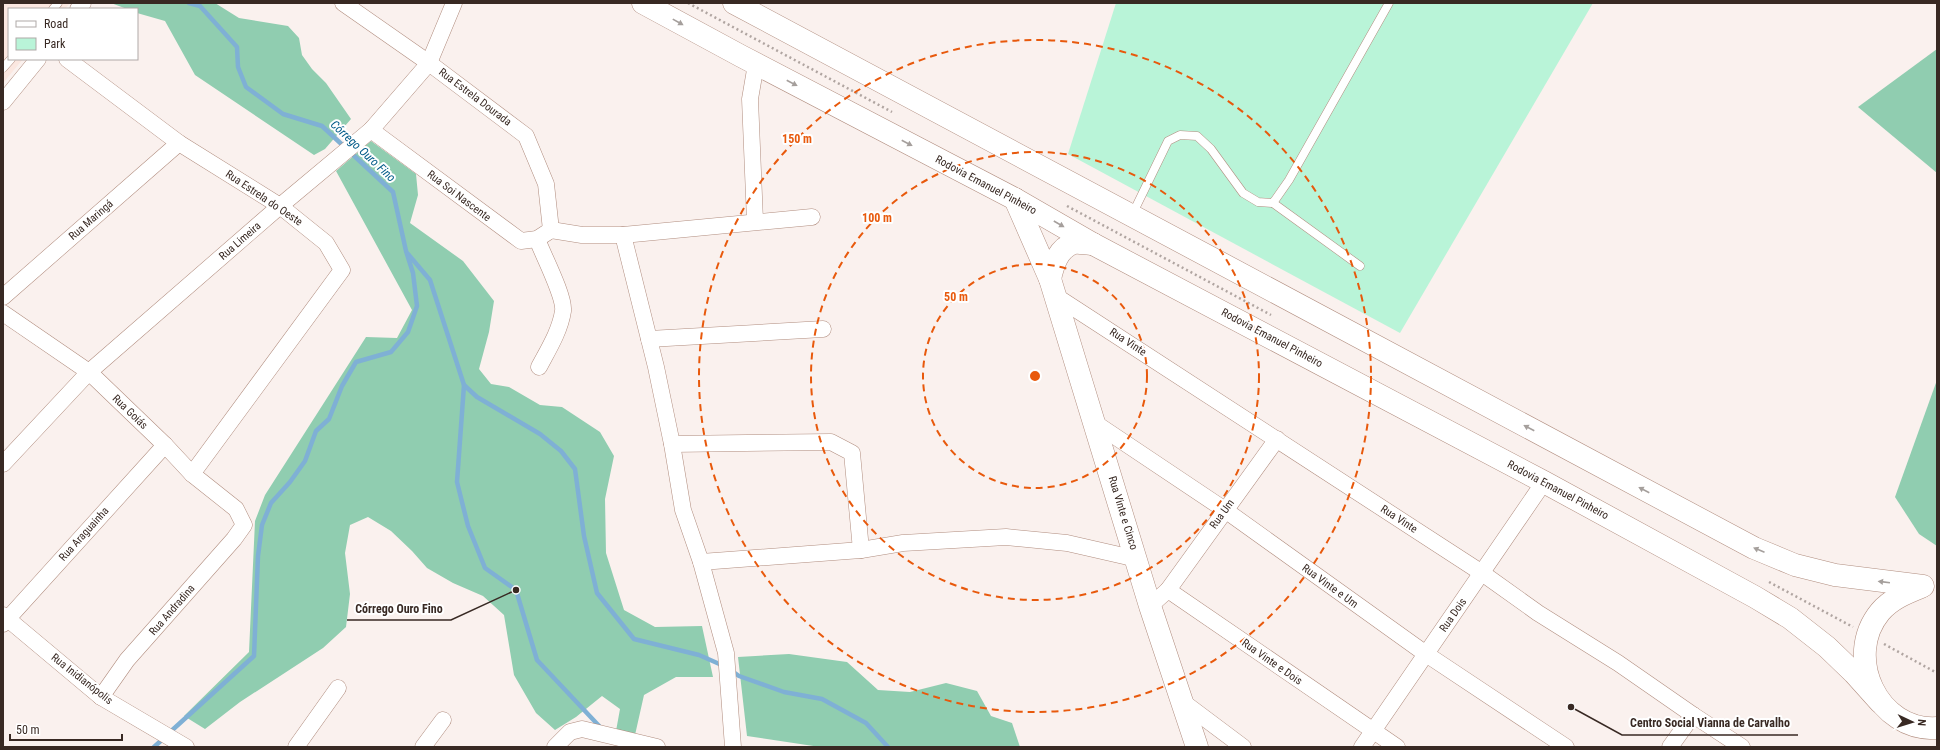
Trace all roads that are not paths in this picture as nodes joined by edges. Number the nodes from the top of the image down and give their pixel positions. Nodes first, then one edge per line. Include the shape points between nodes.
1 (343, 3) edge
2 (454, 3) edge
3 (643, 3) edge
4 (734, 3) edge
5 (1387, 5) edge
6 (10, 60) edge
7 (37, 60) edge
8 (68, 60) edge
9 (429, 63) junction
10 (756, 64) junction
11 (3, 68) edge
12 (3, 102) edge
13 (371, 130) junction
14 (179, 143) junction
15 (1015, 199) junction
16 (1273, 203) junction
17 (280, 206) junction
18 (1132, 216) junction
19 (812, 217) dead end
20 (755, 221) junction
21 (551, 230) junction
22 (623, 235) junction
23 (537, 239) junction
24 (1093, 244) junction
25 (1360, 266) dead end
26 (1052, 287) junction
27 (3, 297) edge
28 (3, 313) edge
29 (823, 329) dead end
30 (650, 339) junction
31 (539, 367) dead end
32 (89, 372) junction
33 (1095, 423) junction
34 (1276, 439) junction
35 (672, 444) junction
36 (165, 445) junction
37 (3, 464) edge
38 (192, 474) junction
39 (1544, 482) junction
40 (1224, 510) junction
41 (244, 525) joint
42 (861, 550) junction
43 (1137, 559) junction
44 (701, 562) junction
45 (1482, 573) junction
46 (1930, 586) edge
47 (1168, 590) junction
48 (1150, 606) junction
49 (4, 619) edge
50 (1426, 654) junction
51 (338, 688) dead end
52 (101, 697) junction
53 (1183, 702) junction
54 (1880, 702) junction
55 (1693, 716) junction
56 (444, 720) dead end
57 (1937, 728) edge
58 (1373, 731) junction
59 (181, 744) edge
60 (296, 747) edge
61 (423, 747) edge
62 (554, 747) edge
63 (657, 747) edge
64 (733, 747) edge
65 (1197, 747) edge
66 (1243, 747) edge
67 (1362, 747) edge
68 (1397, 747) edge
69 (1566, 747) edge
70 (1670, 747) edge
71 (1742, 747) edge

1 - 9 street, Rua Estrela Dourada
2 - 9 street, Rua Limeira
3 -> 10 main road, Rodovia Emanuel Pinheiro
4 - 18 main road
5 - 16 lane via 1289,180
6 - 11 lane
7 - 12 street
8 - 14 street, Rua Estrela do Oeste
9 - 13 street, Rua Limeira
9 - 21 street, Rua Estrela Dourada via 526,136 546,184
10 -> 15 main road, Rodovia Emanuel Pinheiro
10 - 20 street via 750,99
13 - 17 street, Rua Limeira
13 - 23 street, Rua Soi Nascente via 521,242
14 - 17 street, Rua Estrela do Oeste
14 - 27 street, Rua Maringá
15 -> 24 main road, Rodovia Emanuel Pinheiro
15 - 26 main road, Rua Vinte e Cinco
16 - 18 lane via 1258,202 1243,193 1211,149 1198,136 1180,135 1168,141
16 - 25 lane
17 - 32 street, Rua Limeira
17 - 38 street, Rua Estrela do Oeste via 326,242 342,270
46 -> 18 main road via 1835,575 1795,565 1754,548
19 - 20 street
20 - 22 street
21 - 22 street via 582,235
21 - 23 street
22 - 30 street
23 - 31 street via 564,310 559,328
24 - 26 main road via 1074,243 1062,251 1054,264
24 - 39 main road, Rodovia Emanuel Pinheiro
26 - 33 main road, Rua Vinte e Cinco
26 - 34 street, Rua Vinte
28 - 32 street, Rua Goiás
29 - 30 street
30 - 35 street
32 - 36 street, Rua Goiás
32 - 37 street, Rua Limeira
33 - 40 street, Rua Vinte e Um
33 - 43 main road, Rua Vinte e Cinco
34 - 40 street, Rua Um
34 - 45 street, Rua Vinte
35 - 42 street via 831,442 852,453
35 - 44 street via 683,510
36 - 38 street, Rua Goiás
36 - 49 street, Rua Araguainha
38 - 41 street, Rua Goiás via 236,509
39 - 45 street, Rua Dois
39 - 54 main road, Rodovia Emanuel Pinheiro via 1790,618 1839,658
40 - 47 street, Rua Um
40 - 50 street, Rua Vinte e Um
41 - 52 street, Rua Andradina via 127,660
42 - 43 street via 903,543 1006,537 1067,543
42 - 44 street
43 - 48 main road, Rua Vinte e Cinco
44 - 64 street via 726,653
45 - 50 street, Rua Dois
45 - 55 street, Rua Vinte via 1538,613 1618,662
46 - 54 main road via 1899,595 1880,612 1868,635 1864,652 1865,670
47 - 48 street
47 - 58 street, Rua Vinte e Dois
48 - 53 main road, Rua Vinte e Cinco
49 - 52 street, Rua Inidianópolis
50 - 58 street, Rua Dois
50 - 69 street, Rua Vinte e Um
51 - 60 street
52 - 59 street, Rua Inidianópolis
53 - 65 main road, Rua Vinte e Cinco
53 - 66 street
54 - 57 main road via 1901,720 1927,728
55 - 70 street
55 - 71 street, Rua Vinte
56 - 61 street
58 - 67 street, Rua Dois
58 - 68 street, Rua Vinte e Dois
62 - 63 street via 570,732 582,730

